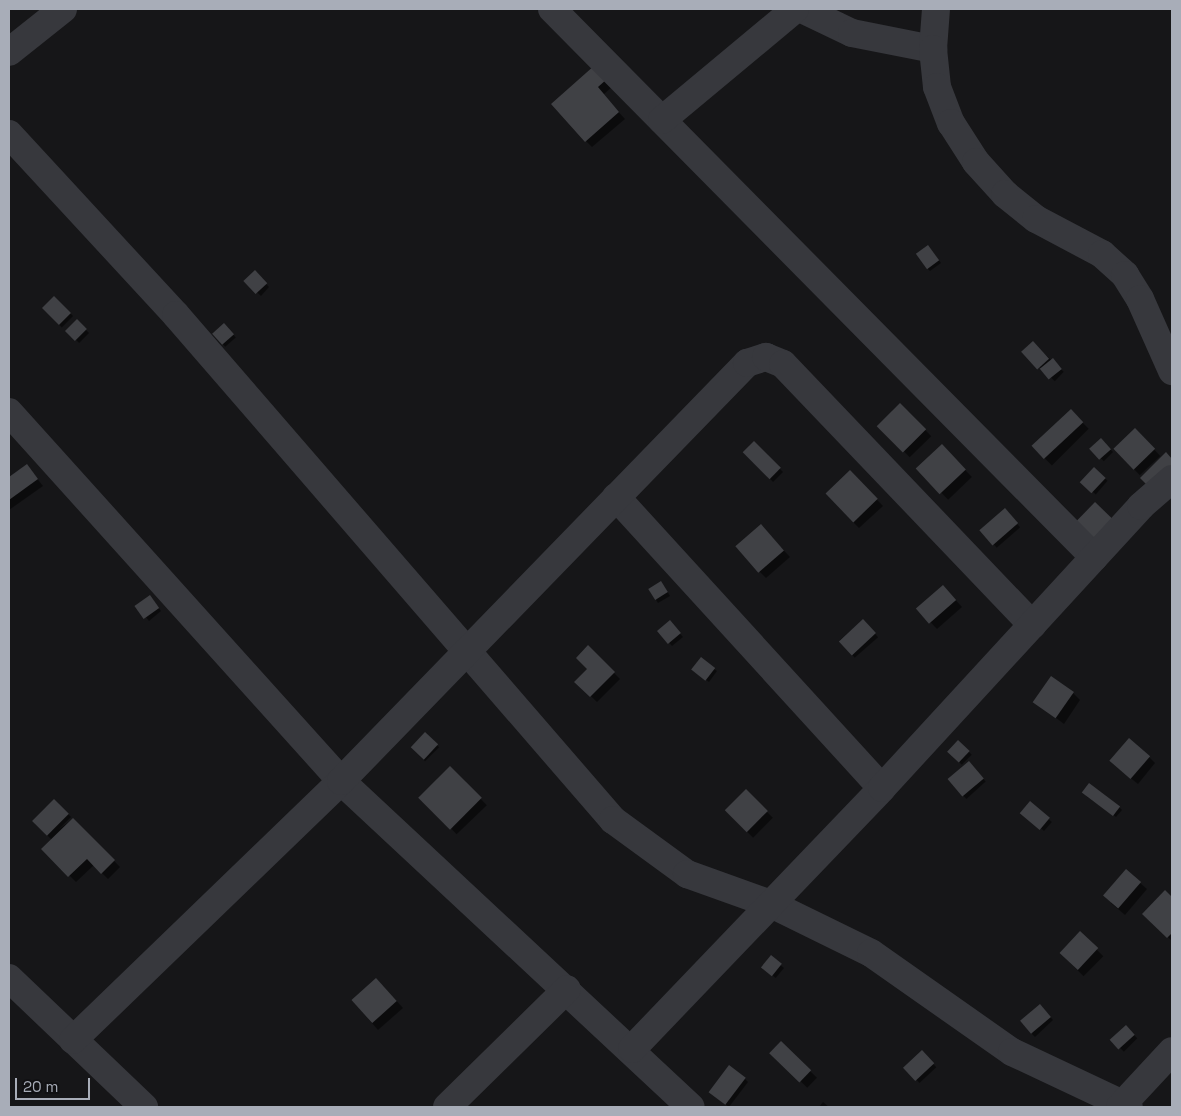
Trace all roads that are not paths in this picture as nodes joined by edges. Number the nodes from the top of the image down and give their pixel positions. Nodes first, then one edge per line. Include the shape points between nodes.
1 (63, 9) edge
2 (552, 9) edge
3 (796, 9) edge
4 (802, 9) edge
5 (936, 9) edge
6 (933, 49) junction
7 (9, 52) edge
8 (662, 120) junction
9 (9, 134) edge
10 (1172, 371) edge
11 (9, 412) edge
12 (1172, 479) edge
13 (616, 497) junction
14 (1094, 557) junction
15 (1032, 625) junction
16 (466, 653) junction
17 (342, 781) junction
18 (882, 788) junction
19 (771, 904) junction
20 (9, 978) edge
21 (567, 989) junction
22 (73, 1040) junction
23 (632, 1049) junction
24 (1172, 1051) edge
25 (144, 1107) edge
26 (447, 1107) edge
27 (690, 1107) edge
28 (1123, 1107) edge

1 - 7 street
2 - 8 street
3 - 8 street
4 - 6 street via 852,33
5 - 6 street
6 - 10 street via 936,87 951,123 976,162 1005,194 1028,213 1102,254 1125,275 1140,299
8 - 14 street
9 - 16 street via 176,315
11 - 17 street
12 - 14 street via 1141,506
13 - 15 street via 746,363 766,357 783,364
13 - 16 street
13 - 18 street
14 - 15 street
15 - 18 street
16 - 17 street
16 - 19 street via 613,820 687,874
17 - 21 street
17 - 22 street
18 - 19 street
19 - 23 street
19 - 28 street via 871,953 1012,1052
20 - 22 street
21 - 23 street
21 - 26 street
22 - 25 street
23 - 27 street
24 - 28 street

